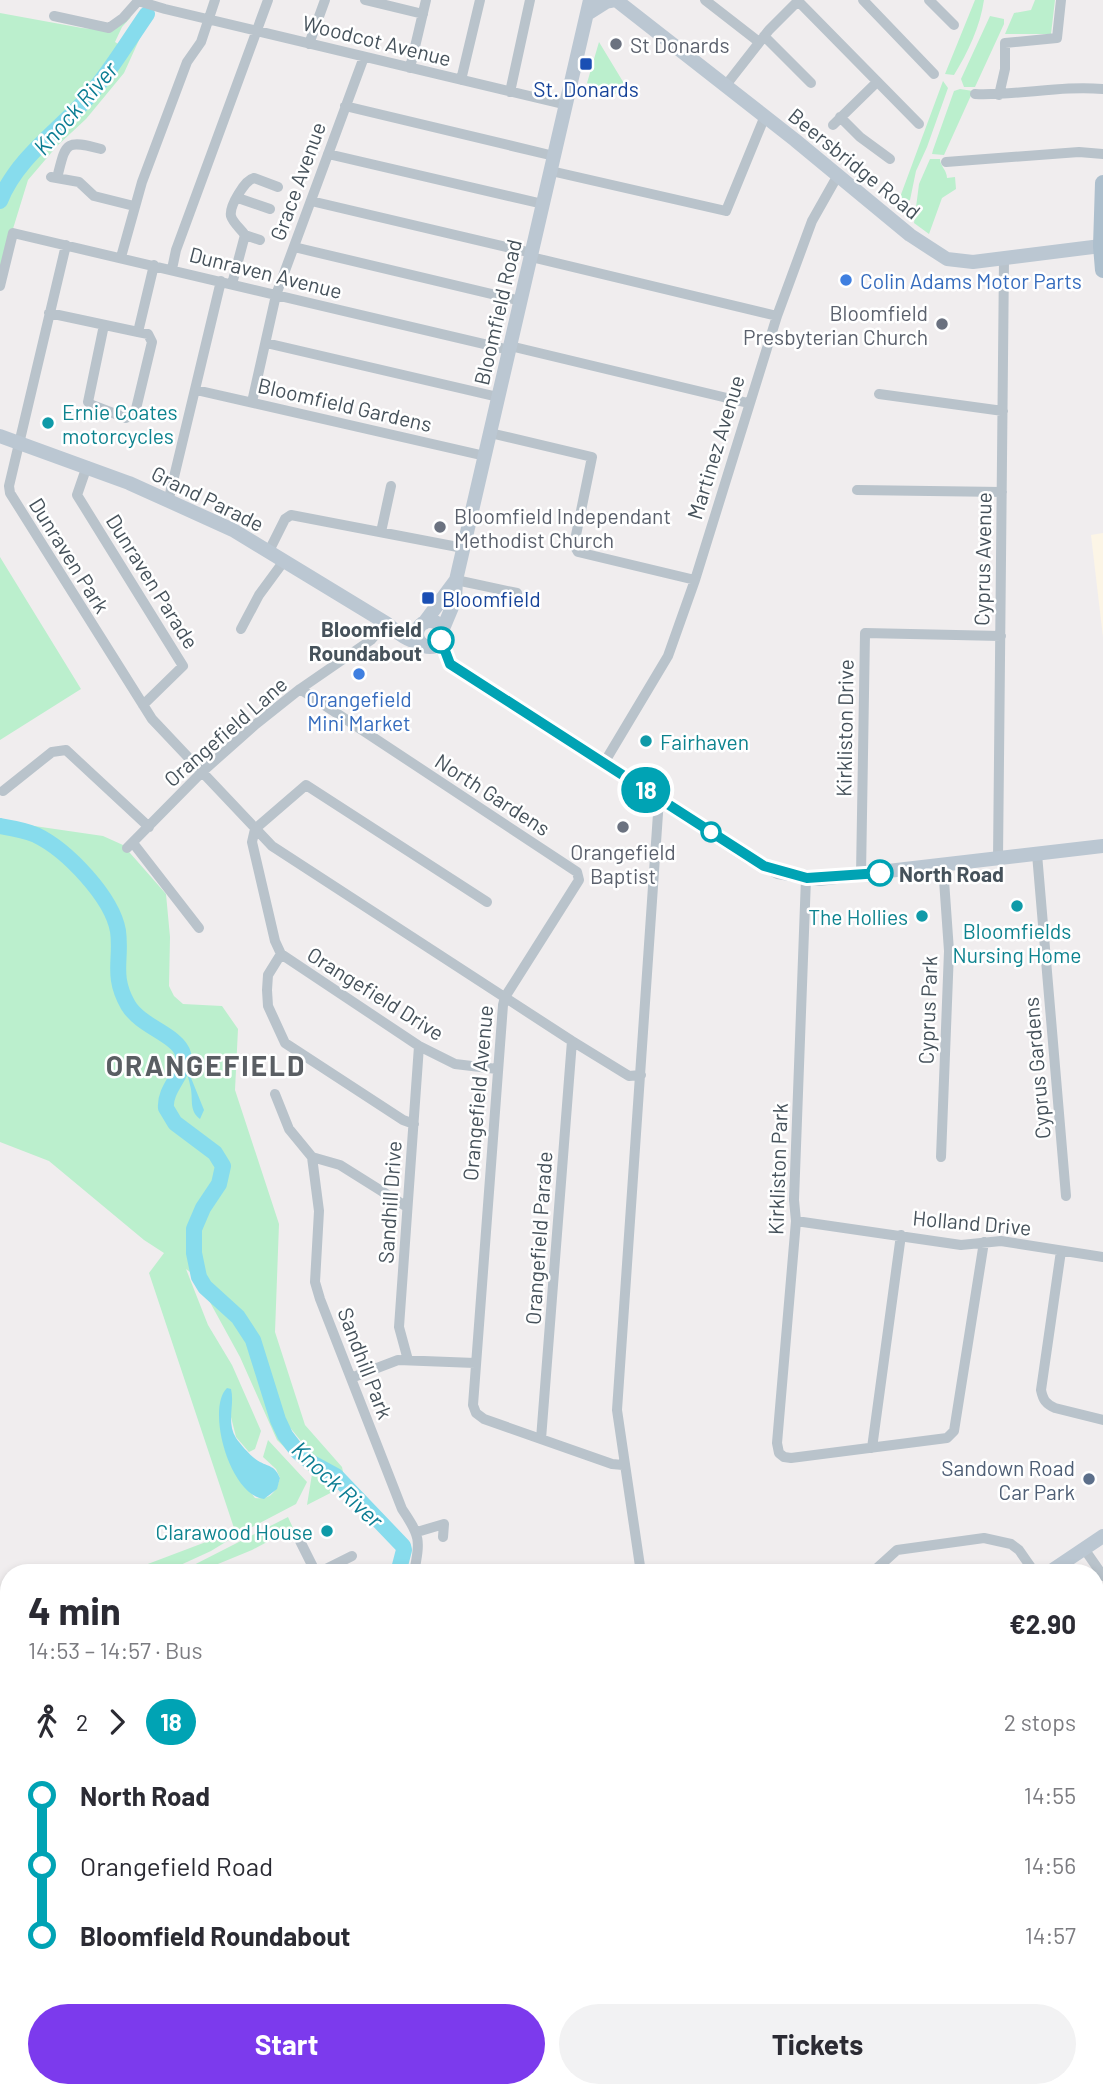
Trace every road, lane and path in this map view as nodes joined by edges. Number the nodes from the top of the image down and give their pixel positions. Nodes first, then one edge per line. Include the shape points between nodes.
1 (215, 0) edge
2 (268, 0) edge
3 (325, 0) edge
4 (365, 0) edge
5 (426, 0) edge
6 (480, 0) edge
7 (530, 0) edge
8 (616, 0) edge
9 (705, 0) edge
10 (798, 0) edge
11 (863, 0) edge
12 (929, 0) edge
13 (1061, 0) edge
14 (144, 3) edge
15 (589, 7) edge
16 (423, 14) junction
17 (54, 16) dead end
18 (209, 20) junction
19 (954, 25) dead end
20 (256, 32) junction
21 (762, 39) junction
22 (309, 44) junction
23 (364, 57) junction
24 (410, 68) junction
25 (934, 74) dead end
26 (461, 80) junction
27 (877, 82) junction
28 (811, 83) dead end
29 (726, 85) junction
30 (1103, 89) edge
31 (510, 92) junction
32 (975, 94) dead end
33 (999, 96) junction
34 (567, 105) junction
35 (345, 106) junction
36 (765, 116) junction
37 (919, 124) dead end
38 (101, 149) dead end
39 (328, 154) junction
40 (1103, 154) edge
41 (554, 156) junction
42 (890, 159) dead end
43 (946, 162) dead end
44 (551, 171) junction
45 (838, 175) junction
46 (1103, 183) edge
47 (278, 187) dead end
48 (238, 198) junction
49 (311, 201) junction
50 (543, 204) junction
51 (134, 206) junction
52 (270, 209) dead end
53 (244, 235) junction
54 (1102, 237) edge
55 (260, 240) dead end
56 (66, 245) junction
57 (294, 247) junction
58 (531, 255) junction
59 (121, 257) junction
60 (1004, 259) junction
61 (154, 265) junction
62 (172, 269) junction
63 (1103, 270) edge
64 (226, 283) junction
65 (0, 286) edge
66 (276, 295) junction
67 (521, 301) junction
68 (49, 313) junction
69 (777, 316) junction
70 (104, 325) junction
71 (138, 332) junction
72 (266, 343) junction
73 (510, 348) junction
74 (196, 390) junction
75 (879, 394) dead end
76 (498, 397) junction
77 (252, 402) junction
78 (748, 403) junction
79 (1003, 411) junction
80 (490, 433) junction
81 (0, 436) edge
82 (19, 443) junction
83 (485, 456) junction
84 (87, 466) junction
85 (391, 486) dead end
86 (857, 490) dead end
87 (1002, 492) junction
88 (168, 502) junction
89 (381, 532) junction
90 (463, 548) junction
91 (269, 551) junction
92 (284, 561) junction
93 (456, 580) junction
94 (695, 580) junction
95 (517, 593) dead end
96 (386, 623) junction
97 (422, 624) junction
98 (241, 629) dead end
99 (441, 636) junction
100 (1000, 636) junction
101 (423, 645) junction
102 (450, 664) junction
103 (300, 689) junction
104 (143, 705) junction
105 (604, 763) junction
106 (202, 772) junction
107 (4, 791) dead end
108 (659, 799) junction
109 (149, 827) junction
110 (255, 828) junction
111 (1103, 846) edge
112 (1037, 854) junction
113 (998, 859) junction
114 (943, 866) junction
115 (861, 875) junction
116 (807, 878) junction
117 (487, 902) dead end
118 (199, 928) dead end
119 (281, 954) junction
120 (505, 997) junction
121 (572, 1041) junction
122 (419, 1046) junction
123 (497, 1069) junction
124 (641, 1076) junction
125 (275, 1094) dead end
126 (414, 1124) junction
127 (312, 1157) junction
128 (941, 1157) dead end
129 (1066, 1196) dead end
130 (407, 1207) junction
131 (796, 1221) junction
132 (901, 1236) junction
133 (984, 1242) junction
134 (1061, 1251) junction
135 (1103, 1257) edge
136 (408, 1360) junction
137 (475, 1363) junction
138 (351, 1378) junction
139 (1103, 1420) edge
140 (541, 1438) junction
141 (872, 1448) junction
142 (623, 1465) junction
143 (417, 1532) junction
144 (1103, 1536) edge
145 (443, 1537) dead end
146 (300, 1541) dead end
147 (1085, 1550) junction
148 (352, 1556) dead end
149 (341, 1562) joint
150 (312, 1564) edge
151 (336, 1564) edge
152 (416, 1564) edge
153 (640, 1564) edge
154 (882, 1564) edge
155 (1029, 1564) edge
156 (1062, 1564) edge
157 (1095, 1564) edge

1 - 18 street
2 - 20 street
3 - 22 street
4 - 16 street
5 - 16 street
6 - 26 street
7 - 31 street
8 - 15 street
8 - 29 street, Beersbridge Road
9 - 21 street
10 - 21 street
10 - 27 street
11 - 25 street
12 - 19 street
13 - 33 street via 1057,38 1005,43
14 - 17 street via 109,28
14 - 18 street, Woodcot Avenue
15 - 34 street, Bloomfield Road
16 - 24 street
18 - 20 street, Woodcot Avenue
18 - 51 street via 187,62
20 - 22 street, Woodcot Avenue
20 - 62 street
21 - 28 street
21 - 29 street
22 - 23 street, Woodcot Avenue
23 - 24 street, Woodcot Avenue
23 - 35 street, Grace Avenue
24 - 26 street, Woodcot Avenue
26 - 31 street, Woodcot Avenue
27 - 37 street
27 - 42 street via 837,121
29 - 36 street, Beersbridge Road
30 - 33 street
31 - 34 street, Woodcot Avenue
32 - 33 street
34 - 41 street, Bloomfield Road
35 - 39 street, Grace Avenue
35 - 41 street
36 - 44 street via 726,211
36 - 45 street, Beersbridge Road
38 - 51 street via 77,143 69,146 54,177 79,182 94,196
39 - 49 street, Grace Avenue
39 - 50 street
40 - 43 street
41 - 44 street, Bloomfield Road
44 - 50 street, Bloomfield Road
45 - 60 street, Beersbridge Road via 910,235 947,259
45 - 69 street, Martinez Avenue via 812,222
46 - 54 main road
47 - 48 street via 250,178
48 - 52 street
48 - 53 street via 231,215
49 - 57 street, Grace Avenue
49 - 58 street
50 - 58 street, Bloomfield Road
51 - 59 street
53 - 55 street
53 - 64 street
54 - 60 street, Beersbridge Road
54 - 63 main road
56 - 59 street, Dunraven Avenue
56 - 65 street, Dunraven Avenue via 13,233
56 - 68 street, Dunraven Park
57 - 66 street, Grace Avenue
57 - 67 street
58 - 67 street, Bloomfield Road
58 - 69 street
59 - 61 street, Dunraven Avenue
60 - 79 street, Cyprus Avenue
61 - 62 street, Dunraven Avenue
61 - 71 street
62 - 64 street, Dunraven Avenue
64 - 66 street, Dunraven Avenue
64 - 74 street
66 - 72 street, Grace Avenue
66 - 73 street, Dunraven Avenue
67 - 73 street, Bloomfield Road
68 - 70 street
68 - 82 street, Dunraven Park
69 - 78 street, Martinez Avenue
70 - 71 street
70 - 71 street via 88,402 126,418 135,413 152,342 148,334
72 - 76 street
72 - 77 street, Grace Avenue
73 - 76 street, Bloomfield Road
73 - 78 street, Dunraven Avenue
74 - 77 street, Bloomfield Gardens
74 - 88 street
75 - 79 street
76 - 80 street, Bloomfield Road
77 - 83 street, Bloomfield Gardens
78 - 94 street, Martinez Avenue
79 - 87 street, Cyprus Avenue
80 - 83 street, Bloomfield Road
80 - 94 street via 592,457 574,545 578,552
81 - 82 street, Grand Parade
82 - 84 street, Grand Parade
82 - 104 street, Dunraven Park via 9,486 12,499
83 - 90 street, Bloomfield Road
84 - 88 street, Grand Parade
84 - 104 street, Dunraven Parade via 77,495 183,666
85 - 89 street
86 - 87 street
87 - 100 street, Cyprus Avenue
88 - 91 street, Grand Parade
89 - 90 street
89 - 91 street via 291,515
90 - 93 street, Bloomfield Road
91 - 92 street, Grand Parade
92 - 96 street, Grand Parade
92 - 98 street
93 - 95 street
93 - 97 street
93 - 99 street, Bloomfield Road via 455,600
94 - 105 street, Martinez Avenue via 668,656
96 - 97 street, Grand Parade
96 - 101 street, Grand Parade
96 - 103 street, Orangefield Lane via 371,640
97 - 99 street via 435,622
97 - 101 street via 417,635
99 - 101 street via 434,646
99 - 102 street
100 - 113 street, Cyprus Avenue
100 - 115 street, Kirkliston Drive via 865,633
101 - 102 street
102 - 105 street
103 - 106 street, Orangefield Lane
103 - 120 street, North Gardens via 577,872 579,880
104 - 106 street, Dunraven Park
105 - 108 street
106 - 109 street, Orangefield Lane
106 - 110 street, Orangefield Avenue
107 - 109 street via 52,752 66,750
108 - 116 street via 750,858 778,872
108 - 124 street
109 - 118 street, Orangefield Lane via 130,846
110 - 117 street via 306,785
110 - 119 street, Orangefield Drive via 252,842
110 - 120 street, Orangefield Avenue via 272,846
111 - 112 street
112 - 113 street
112 - 129 street, Cyprus Gardens
113 - 114 street
114 - 115 street
114 - 128 street, Cyprus Park via 949,951
115 - 116 street
116 - 131 street, Kirkliston Park
119 - 122 street, Orangefield Drive
119 - 126 street via 268,975 267,990 268,1006 285,1043
120 - 121 street
120 - 123 street, Orangefield Avenue
121 - 124 street via 629,1076
121 - 140 street, Orangefield Parade
122 - 123 street, Orangefield Drive via 455,1064
122 - 126 street, Sandhill Drive
123 - 137 street, Orangefield Avenue
124 - 142 street via 618,1381
125 - 127 street via 289,1129
126 - 130 street, Sandhill Drive
127 - 130 street via 340,1165
127 - 138 street, Sandhill Park via 319,1211 315,1282
130 - 136 street, Sandhill Drive via 399,1327
131 - 132 street, Holland Drive
131 - 141 street, Kirkliston Park via 779,1453 784,1457
132 - 133 street, Holland Drive via 961,1245
132 - 141 street
133 - 134 street, Holland Drive
133 - 141 street via 952,1435
134 - 135 street, Holland Drive
134 - 139 street via 1042,1396 1049,1405
136 - 137 street
136 - 138 street
137 - 140 street, Orangefield Avenue via 476,1413
138 - 143 street, Sandhill Park via 402,1509
140 - 142 street, Orangefield Avenue
142 - 153 street
143 - 145 street via 444,1524
143 - 152 street
144 - 147 street
146 - 150 street
147 - 156 street
147 - 157 street
148 - 149 street
149 - 151 street
154 - 155 street via 897,1550 984,1538 1011,1544

